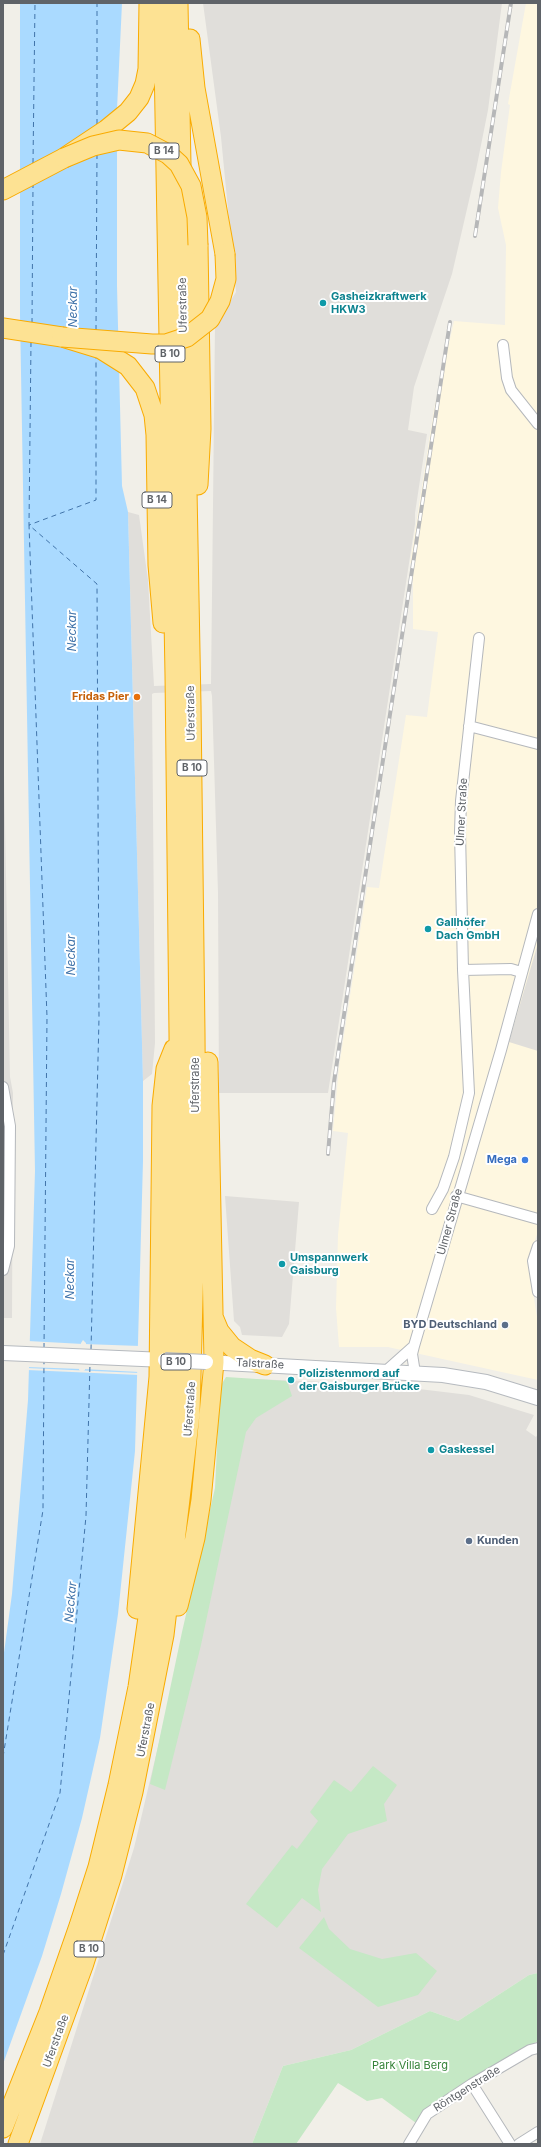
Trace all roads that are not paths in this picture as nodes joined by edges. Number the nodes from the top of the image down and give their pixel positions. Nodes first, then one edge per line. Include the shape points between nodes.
1 (149, 3) edge
2 (164, 3) edge
3 (178, 3) edge
4 (189, 3) edge
5 (64, 158) junction
6 (3, 190) edge
7 (3, 328) edge
8 (62, 337) junction
9 (503, 345) dead end
10 (538, 424) edge
11 (187, 532) junction
12 (479, 638) dead end
13 (175, 706) junction
14 (469, 726) junction
15 (538, 744) edge
16 (538, 914) edge
17 (463, 970) junction
18 (521, 972) junction
19 (195, 1003) junction
20 (179, 1034) junction
21 (3, 1087) edge
22 (469, 1093) junction
23 (487, 1098) junction
24 (456, 1196) junction
25 (432, 1209) dead end
26 (538, 1219) edge
27 (538, 1246) edge
28 (3, 1270) edge
29 (538, 1292) edge
30 (213, 1316) junction
31 (414, 1346) junction
32 (3, 1354) edge
33 (160, 1360) junction
34 (210, 1362) junction
35 (265, 1365) junction
36 (386, 1371) junction
37 (415, 1373) junction
38 (538, 1398) edge
39 (164, 1635) junction
40 (138, 1688) junction
41 (538, 2048) edge
42 (472, 2084) junction
43 (3, 2128) edge
44 (538, 2132) edge
45 (18, 2144) edge
46 (409, 2144) edge
47 (510, 2144) edge
48 (519, 2144) edge

1 - 5 highway, B 14, bridge via 148,69 139,98 117,122
2 - 13 highway, Uferstraße / B 10
3 - 11 highway, Uferstraße / B 10
4 - 8 highway, bridge via 190,49 195,88 225,254 226,279 220,301 210,319 187,337 166,344
5 - 6 highway, B 14
5 - 11 highway, B 14, bridge via 93,146 119,140 147,143 168,154 179,164 192,186 198,245 200,460 198,498
7 - 8 highway, B 14
8 - 13 highway, B 14, bridge via 102,349 128,366 139,378 151,402 156,435 159,583 165,646
9 - 10 street via 511,390
11 - 19 highway, Uferstraße / B 10
12 - 14 street, Ulmer Straße
13 - 20 highway, Uferstraße / B 10
14 - 15 street
14 - 17 street, Ulmer Straße via 460,824
16 - 18 street, Ulmer Straße
17 - 18 street via 511,969
17 - 22 street, Ulmer Straße
18 - 23 street, Ulmer Straße
19 - 30 highway, B 10 via 206,1029
19 - 39 highway, Uferstraße / B 10 via 196,1182 190,1414
20 - 33 highway, B 10 via 166,1069 162,1106
20 - 40 highway, Uferstraße / B 10 via 180,1182 174,1412 165,1499
21 - 28 street via 10,1126 8,1253
22 - 23 street
22 - 25 street, Ulmer Straße via 454,1157 443,1189
23 - 24 street, Ulmer Straße
24 - 26 street
24 - 31 street, Ulmer Straße
27 - 29 street via 533,1261
30 - 34 highway, B 10
30 - 35 highway, B 10 via 219,1330 232,1347
31 - 36 street
31 - 37 street, Ulmer Straße via 412,1354
32 - 33 main road, Talstraße
33 - 34 main road, Talstraße, bridge
33 - 40 highway, B 10 via 132,1657
34 - 35 main road, Talstraße
34 - 39 highway, B 10 via 205,1468 195,1538 179,1605
35 - 36 main road, Talstraße
36 - 37 main road, Talstraße
37 - 38 main road, Talstraße via 486,1382
39 - 45 highway, Uferstraße / B 10 via 133,1792 112,1875 83,1966
40 - 43 highway, Uferstraße / B 10 via 98,1867 49,2012
41 - 42 street, Röntgenstraße via 530,2050
42 - 46 street, Röntgenstraße via 427,2114
42 - 47 street
44 - 48 street

